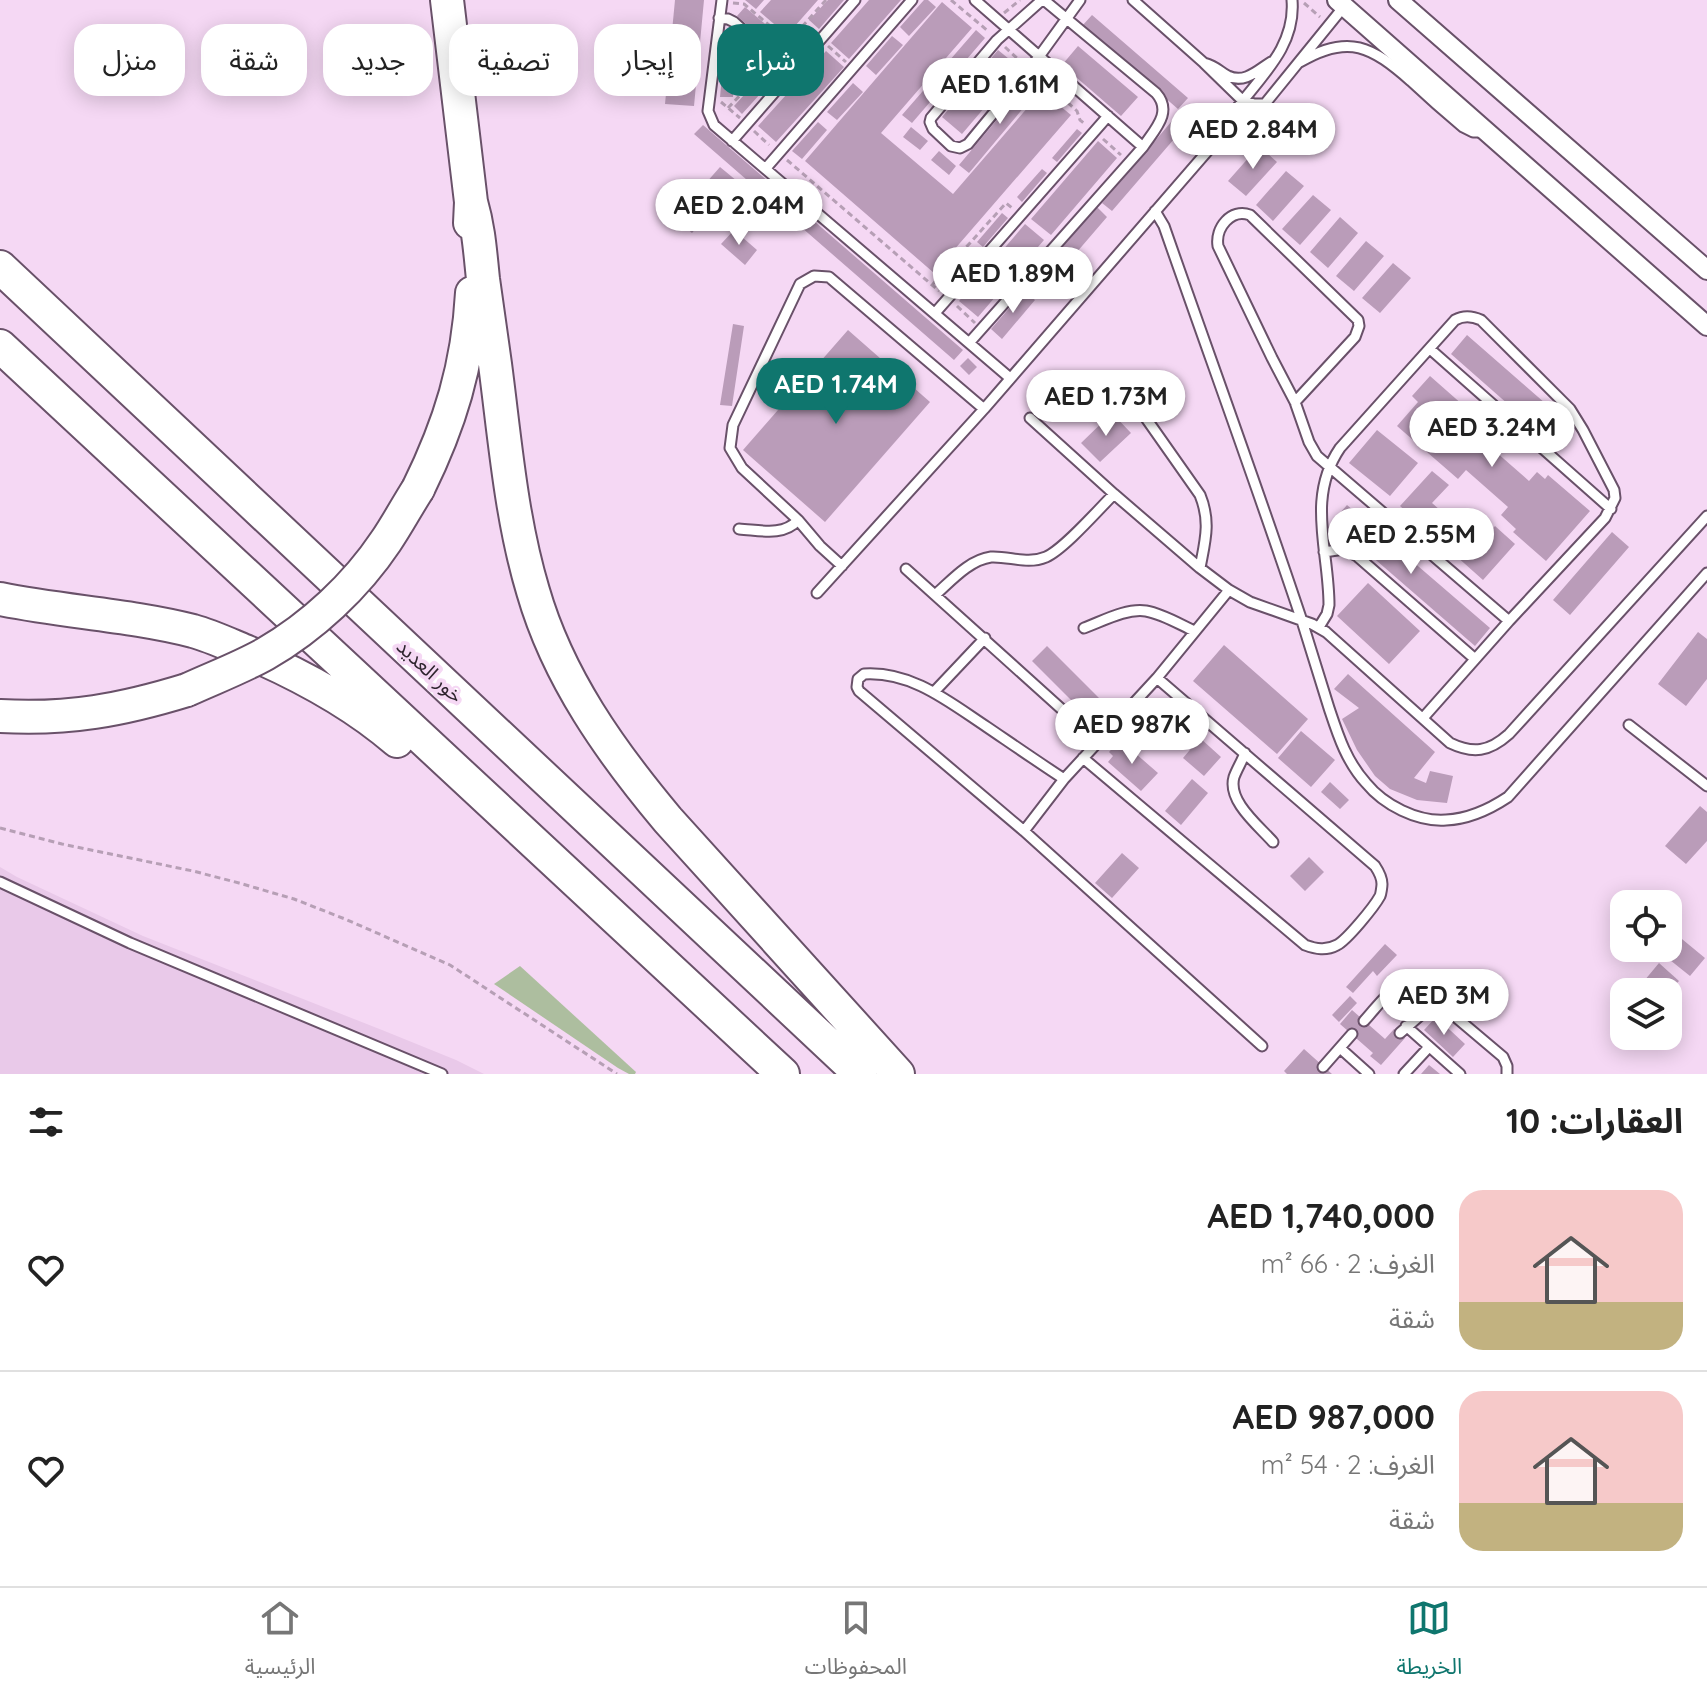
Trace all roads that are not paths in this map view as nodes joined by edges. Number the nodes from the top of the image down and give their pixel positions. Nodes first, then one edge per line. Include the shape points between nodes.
1 (447, 0) edge
2 (855, 0) edge
3 (912, 0) edge
4 (975, 0) edge
5 (1043, 0) edge
6 (1080, 0) edge
7 (1133, 0) edge
8 (1292, 0) edge
9 (1398, 0) edge
10 (722, 1) edge
11 (1343, 2) edge
12 (719, 18) junction
13 (1065, 19) junction
14 (736, 24) edge
15 (1008, 30) junction
16 (824, 36) edge
17 (1040, 57) junction
18 (1272, 62) junction
19 (1300, 62) junction
20 (1204, 63) junction
21 (771, 96) edge
22 (1242, 100) junction
23 (1264, 104) junction
24 (1108, 116) junction
25 (1485, 132) junction
26 (1218, 139) junction
27 (732, 141) junction
28 (1143, 147) junction
29 (766, 168) junction
30 (471, 202) junction
31 (1155, 211) junction
32 (0, 267) edge
33 (1707, 270) edge
34 (935, 313) junction
35 (1707, 326) edge
36 (969, 343) junction
37 (0, 346) edge
38 (1430, 349) junction
39 (1117, 377) dead end
40 (1010, 378) junction
41 (1295, 402) junction
42 (984, 409) junction
43 (1030, 418) dead end
44 (1329, 467) junction
45 (1114, 494) junction
46 (1611, 509) junction
47 (1707, 516) edge
48 (798, 520) junction
49 (739, 529) dead end
50 (1324, 552) junction
51 (842, 566) junction
52 (1200, 568) junction
53 (906, 569) dead end
54 (1707, 573) edge
55 (1229, 590) junction
56 (817, 593) dead end
57 (935, 595) junction
58 (0, 599) edge
59 (1302, 621) junction
60 (1509, 621) junction
61 (1319, 627) junction
62 (1084, 628) dead end
63 (1194, 631) junction
64 (985, 638) junction
65 (1475, 659) junction
66 (1157, 678) junction
67 (934, 692) junction
68 (0, 716) edge
69 (1423, 718) junction
70 (1629, 725) dead end
71 (1097, 741) junction
72 (1245, 753) junction
73 (1083, 758) junction
74 (1064, 779) junction
75 (1707, 786) edge
76 (1024, 831) junction
77 (1273, 842) dead end
78 (0, 882) edge
79 (670, 970) junction
80 (1445, 1008) junction
81 (1364, 1021) dead end
82 (1352, 1034) dead end
83 (1262, 1046) dead end
84 (1429, 1047) junction
85 (1340, 1048) junction
86 (1375, 1060) dead end
87 (1323, 1067) dead end
88 (1366, 1073) edge
89 (442, 1074) edge
90 (783, 1074) edge
91 (860, 1074) edge
92 (898, 1074) edge
93 (1404, 1074) edge
94 (1460, 1074) edge
95 (1507, 1074) edge

1 - 30 highway
2 - 16 lane
3 - 29 lane
4 - 15 lane
5 - 13 lane
5 - 15 lane
6 - 13 lane
7 - 20 lane
8 - 18 lane via 1286,40
9 - 33 street
10 - 12 lane
11 - 19 lane
11 - 25 street
12 - 14 lane
12 - 27 lane via 708,111 714,125
13 - 17 lane
13 - 28 lane via 1160,97 1163,115
15 - 17 lane
15 - 17 lane via 931,118 933,129 951,146 968,144
17 - 24 lane
18 - 20 lane via 1245,78 1227,76
18 - 22 lane
19 - 23 lane
19 - 25 lane via 1327,49 1368,49 1463,127
20 - 22 lane
21 - 27 lane
22 - 23 lane
22 - 26 lane
23 - 26 lane via 1248,122
24 - 28 lane
24 - 34 lane
25 - 35 street
26 - 31 lane
27 - 29 lane
28 - 36 lane
29 - 34 lane
30 - 68 highway, bridge via 470,318 454,401 418,489 363,572 267,653 187,690 97,713
30 - 92 highway via 479,228 522,549 533,594 564,668 635,781
31 - 40 lane
31 - 59 lane
32 - 91 highway, خور العديد
34 - 36 lane
36 - 40 lane
37 - 79 highway
38 - 44 lane
38 - 46 lane
38 - 46 lane via 1455,320 1481,320 1577,419 1614,490
39 - 52 lane via 1194,484 1207,511
40 - 42 lane
41 - 41 lane via 1218,246 1219,229 1237,213 1250,215 1358,320 1355,337
41 - 44 lane via 1313,449
42 - 48 lane via 829,277 807,279 793,298 730,438 742,468
42 - 51 lane
43 - 45 lane
44 - 50 lane via 1320,500
44 - 60 lane
45 - 52 lane
45 - 57 lane via 1054,553 1025,561 982,559
46 - 60 lane
47 - 69 lane via 1499,743 1487,749 1462,749
48 - 49 lane via 781,531
48 - 51 lane
50 - 61 lane via 1329,605
50 - 65 lane via 1344,549 1357,556
51 - 56 lane
52 - 55 lane
53 - 57 lane
54 - 59 lane via 1508,797 1489,809 1446,820 1401,810 1353,768
55 - 59 lane
55 - 63 lane
57 - 64 lane
58 - 79 highway via 196,632 315,684 394,738 578,904
59 - 61 lane
60 - 65 lane
61 - 69 lane
62 - 63 lane via 1148,611
63 - 66 lane
64 - 67 lane
64 - 71 lane
65 - 69 lane
66 - 71 lane
66 - 72 lane
67 - 74 lane
67 - 76 lane via 879,674 864,674 856,683 859,691
70 - 75 lane
71 - 73 lane
72 - 73 lane via 1381,875 1380,895 1338,945 1305,945
72 - 77 lane via 1233,778 1233,792
73 - 74 lane
74 - 76 lane
76 - 83 lane
78 - 89 lane via 130,943
79 - 90 highway
80 - 81 lane via 1423,984 1407,981
80 - 84 lane via 1431,1006 1403,1030
80 - 95 lane via 1503,1057
82 - 85 lane
84 - 93 lane
84 - 94 lane
85 - 87 lane
85 - 88 lane
86 - 88 lane

